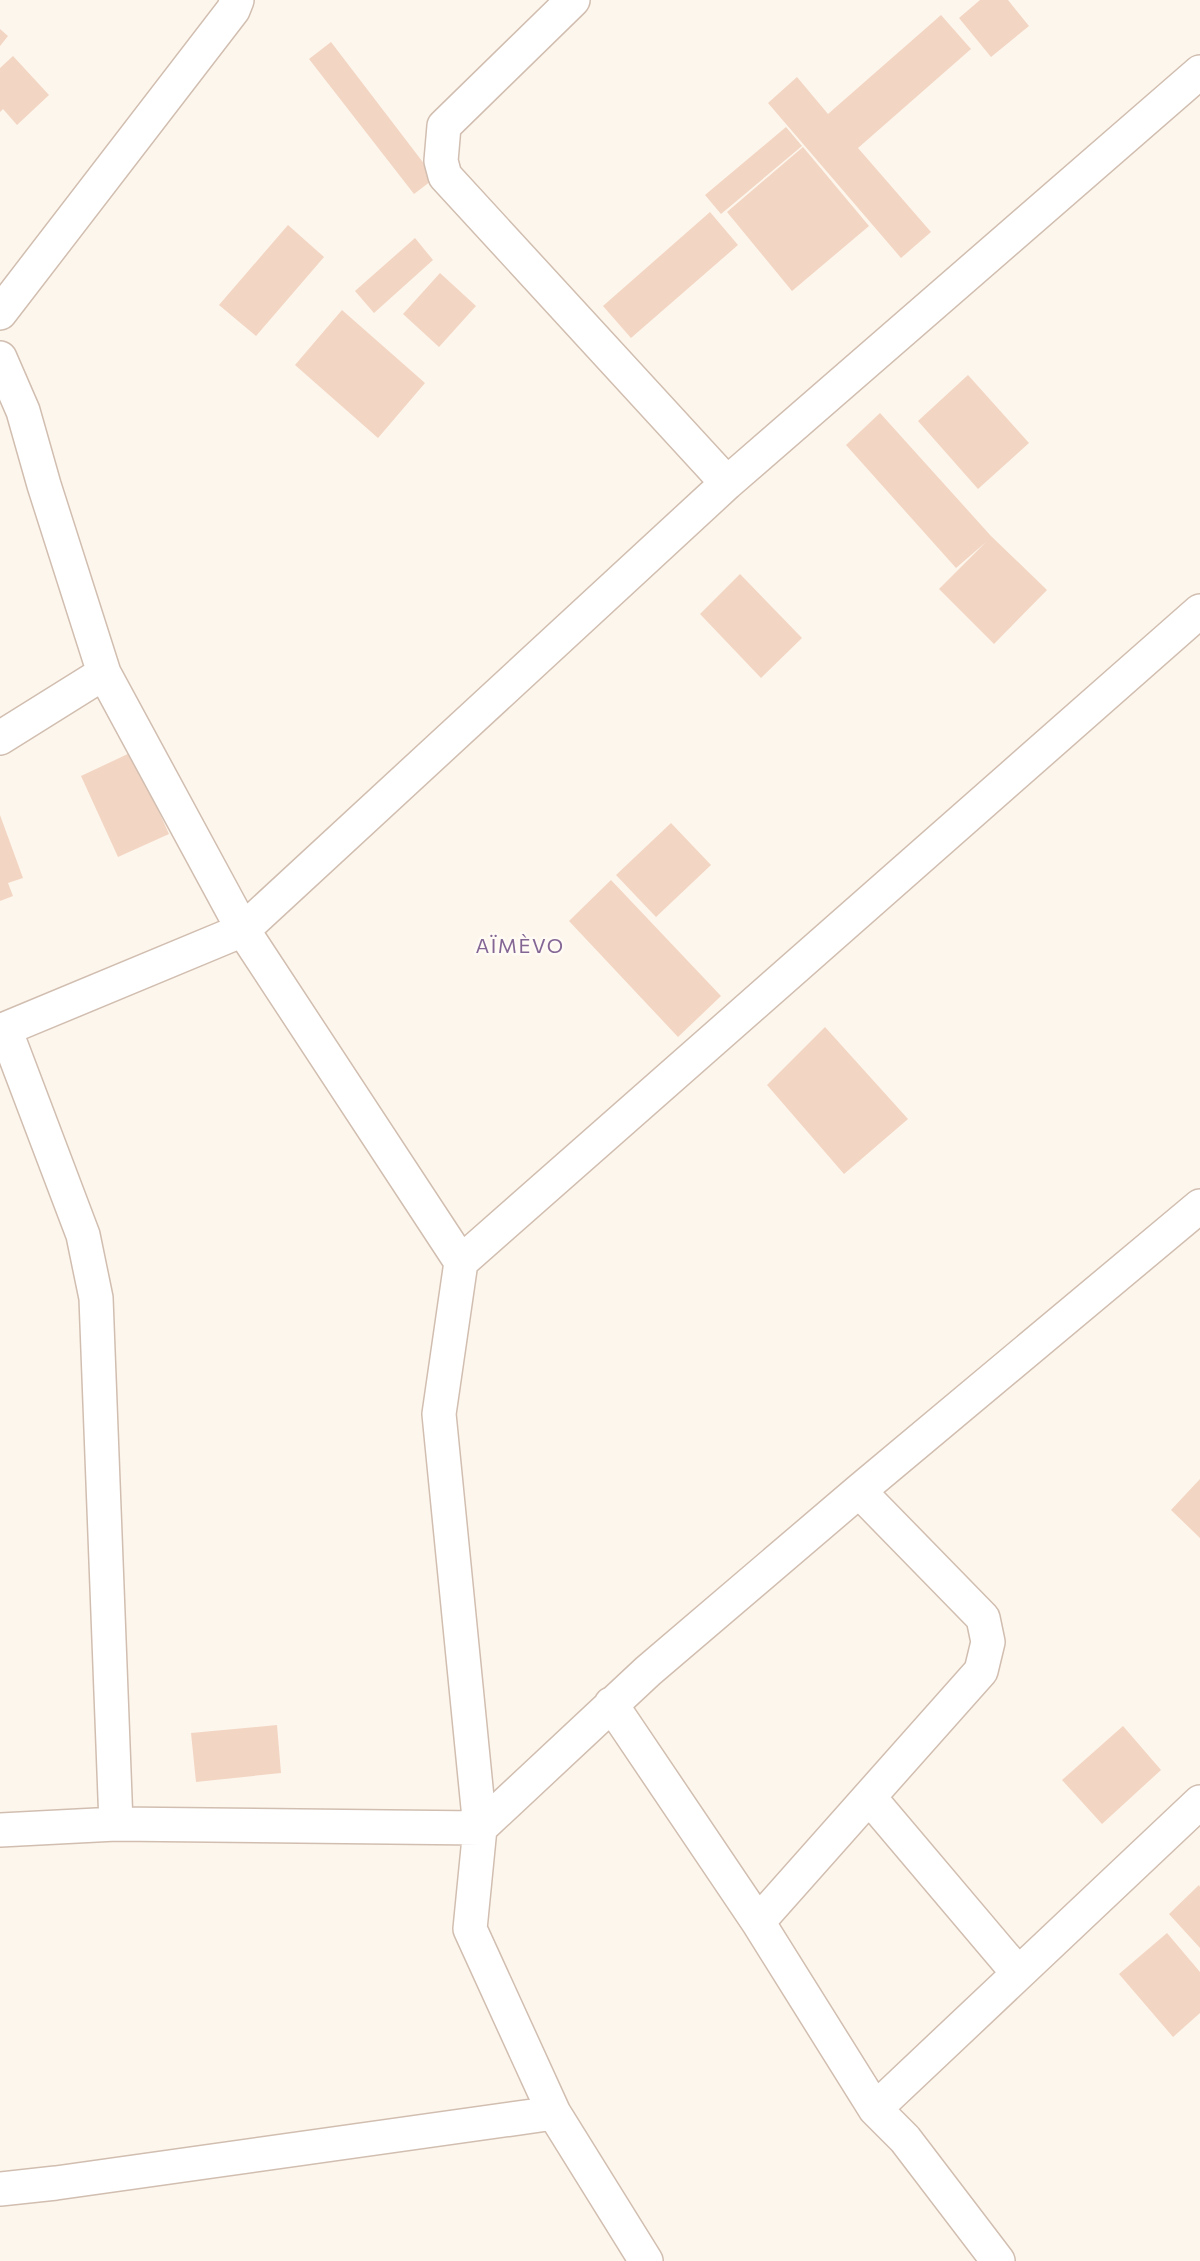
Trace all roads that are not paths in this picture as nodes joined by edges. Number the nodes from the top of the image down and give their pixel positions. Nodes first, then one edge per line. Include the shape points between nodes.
1 (237, 0) edge
2 (573, 0) edge
3 (1200, 72) edge
4 (0, 313) edge
5 (0, 358) edge
6 (727, 483) junction
7 (1200, 611) edge
8 (104, 673) junction
9 (0, 738) edge
10 (243, 930) junction
11 (2, 1030) edge
12 (1200, 1206) edge
13 (461, 1262) junction
14 (859, 1491) junction
15 (612, 1704) junction
16 (869, 1797) junction
17 (1200, 1802) edge
18 (116, 1824) junction
19 (480, 1828) junction
20 (0, 1830) edge
21 (758, 1922) junction
22 (1018, 1973) junction
23 (875, 2109) junction
24 (554, 2114) junction
25 (0, 2189) edge
26 (646, 2261) edge
27 (998, 2261) edge

1 - 4 street
2 - 6 street via 444,126 441,161 445,176
3 - 6 street
5 - 8 street via 24,411
6 - 10 street
7 - 13 street
8 - 9 street
8 - 10 street
10 - 11 street
10 - 13 street
11 - 18 street via 83,1235 96,1298
12 - 14 street
13 - 19 street via 439,1414
14 - 15 street
14 - 16 street via 983,1618 988,1642 981,1671
15 - 19 street
15 - 21 street
16 - 21 street
16 - 22 street
17 - 22 street
18 - 19 street
18 - 20 street
19 - 24 street via 470,1929
21 - 23 street
22 - 23 street
23 - 27 street via 905,2139
24 - 25 street
24 - 26 street

